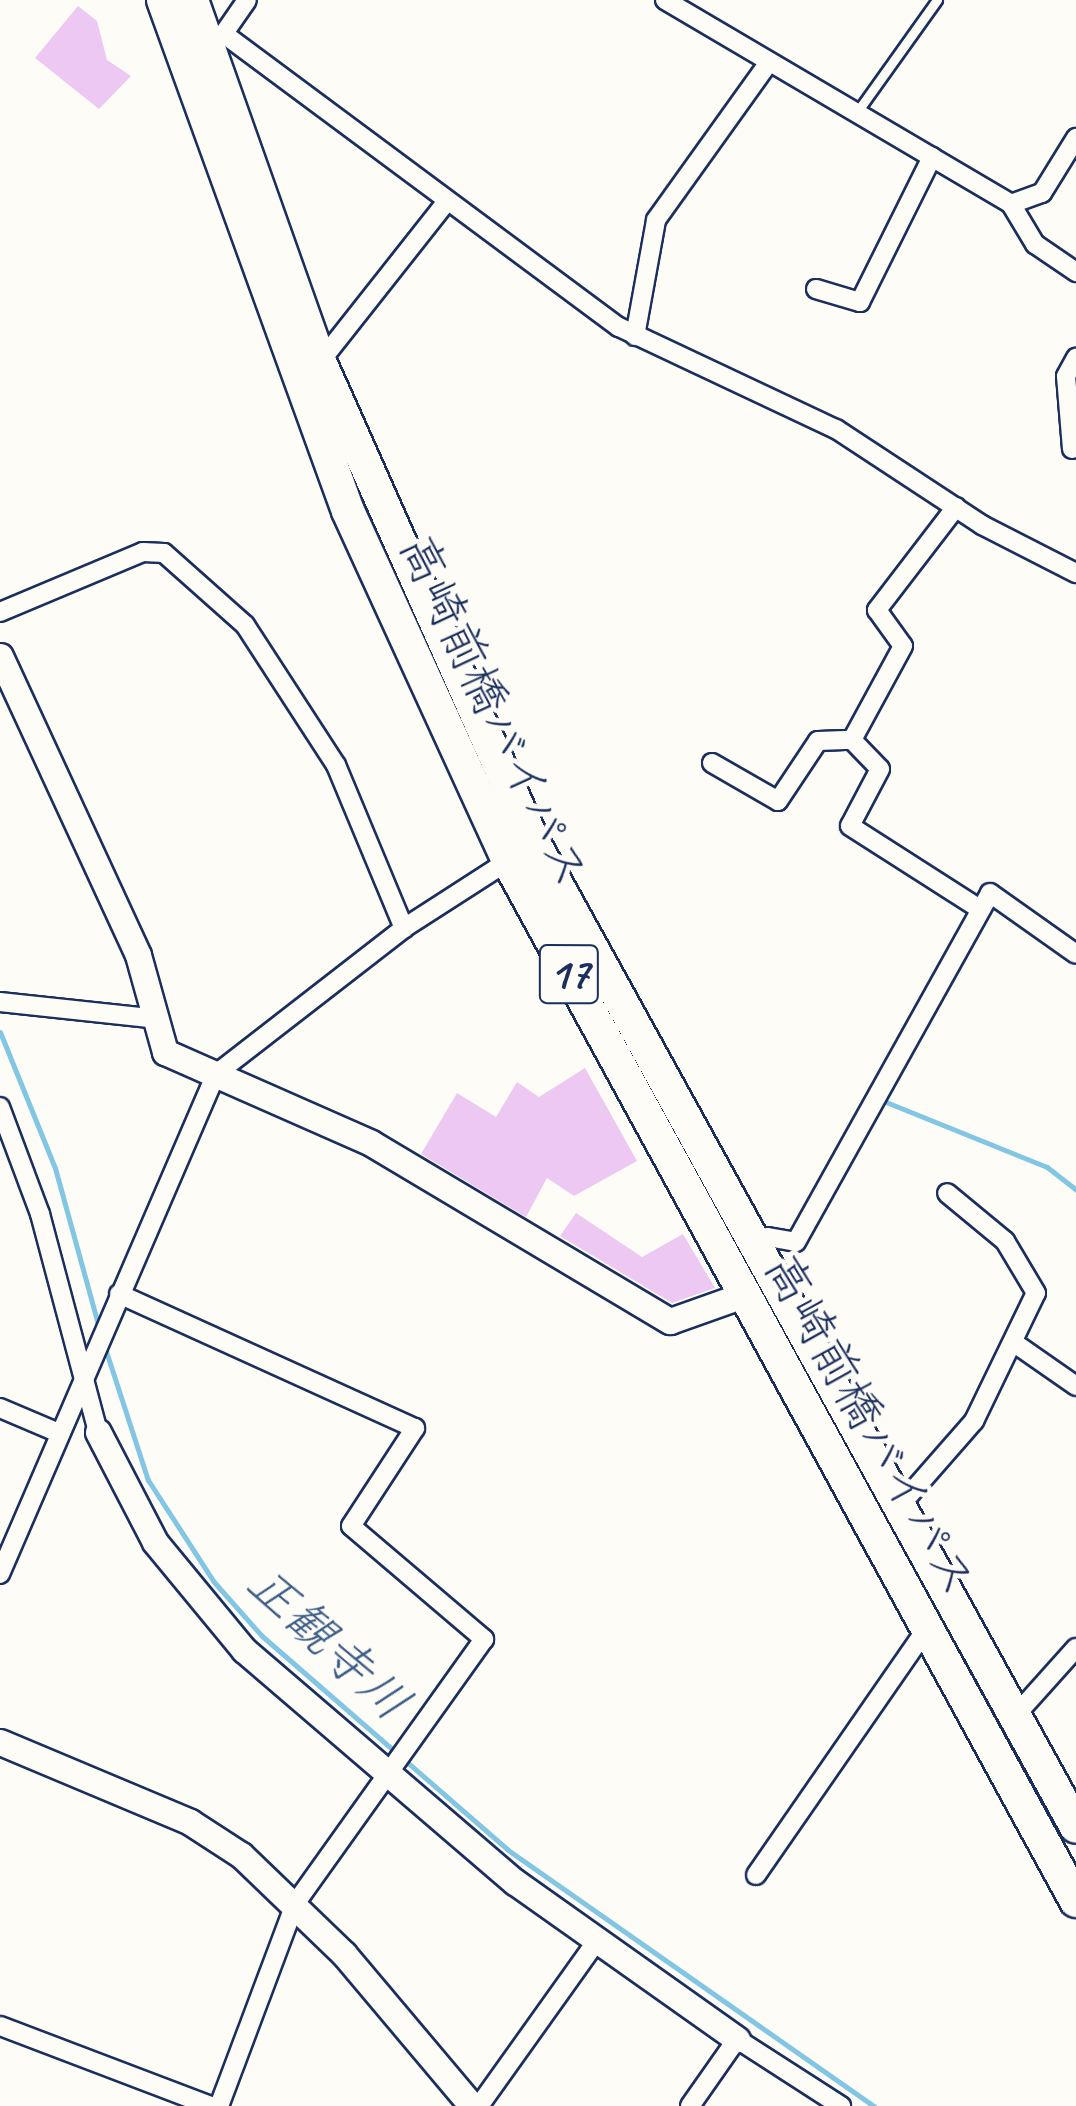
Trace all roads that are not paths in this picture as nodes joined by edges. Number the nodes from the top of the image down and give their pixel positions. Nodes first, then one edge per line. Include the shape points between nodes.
1 (163, 0) edge
2 (192, 0) edge
3 (247, 0) edge
4 (665, 0) edge
5 (937, 0) edge
6 (217, 40) junction
7 (767, 65) junction
8 (856, 113) junction
9 (1076, 138) edge
10 (932, 158) junction
11 (445, 204) junction
12 (1011, 204) junction
13 (1076, 272) edge
14 (816, 289) dead end
15 (635, 336) junction
16 (1076, 358) edge
17 (320, 362) junction
18 (1072, 449) dead end
19 (956, 507) junction
20 (1076, 573) edge
21 (0, 612) edge
22 (0, 656) edge
23 (852, 740) junction
24 (712, 763) dead end
25 (508, 862) junction
26 (978, 908) junction
27 (404, 928) junction
28 (1076, 954) edge
29 (0, 1002) edge
30 (149, 1018) junction
31 (216, 1074) junction
32 (0, 1106) edge
33 (946, 1194) dead end
34 (752, 1246) junction
35 (119, 1294) junction
36 (744, 1296) junction
37 (1013, 1342) junction
38 (86, 1371) junction
39 (1076, 1386) edge
40 (0, 1408) edge
41 (70, 1409) junction
42 (98, 1432) junction
43 (59, 1433) junction
44 (897, 1509) junction
45 (0, 1574) edge
46 (928, 1627) junction
47 (1076, 1648) edge
48 (1014, 1717) junction
49 (0, 1742) edge
50 (387, 1775) junction
51 (1076, 1827) edge
52 (756, 1875) dead end
53 (1076, 1902) edge
54 (294, 1904) junction
55 (596, 1942) junction
56 (0, 2026) edge
57 (737, 2039) junction
58 (212, 2106) edge
59 (220, 2106) edge
60 (475, 2106) edge
61 (690, 2106) edge
62 (841, 2106) edge

1 - 25 highway, 高崎前橋バイパス / 17 via 348,511
2 - 6 highway, 高崎前橋バイパス / 17
3 - 6 street
4 - 7 street
5 - 8 lane
6 - 11 street
6 - 17 highway, 高崎前橋バイパス / 17
7 - 8 street
7 - 15 street via 656,220
8 - 10 street
9 - 12 street via 1042,194
10 - 12 street
10 - 14 street via 860,302
11 - 15 street
11 - 17 street
12 - 13 street via 1035,244
15 - 19 street via 836,429
16 - 18 street via 1066,376
17 - 34 highway, 高崎前橋バイパス / 17 via 534,843
19 - 20 street
19 - 23 street via 877,610 903,646
21 - 27 street via 143,552 164,554 245,626 336,766
22 - 30 street via 138,955
23 - 24 street via 818,741 778,801
23 - 26 street via 880,769 850,826
25 - 27 street
25 - 36 highway, 高崎前橋バイパス / 17
26 - 28 street via 999,896
26 - 34 street via 796,1242 768,1237
27 - 31 street
29 - 30 street
30 - 31 street via 166,1052
31 - 35 street
31 - 36 street via 371,1143 670,1321
32 - 38 street
33 - 37 street via 1005,1241 1036,1293
34 - 44 highway, 高崎前橋バイパス / 17
35 - 38 street
35 - 50 street via 416,1428 351,1526 484,1639
36 - 46 highway, 高崎前橋バイパス / 17
37 - 39 street
37 - 44 street via 974,1421
38 - 41 street
38 - 42 street
40 - 43 street
41 - 42 street
41 - 43 street
42 - 50 street via 154,1542 204,1605
43 - 45 street
44 - 48 highway, 高崎前橋バイパス / 17
46 - 52 street
46 - 53 highway, 高崎前橋バイパス / 17
47 - 48 street
48 - 51 highway, 高崎前橋バイパス / 17
49 - 54 street via 190,1822
50 - 54 street
50 - 55 street
54 - 59 street
54 - 60 street
55 - 57 street
55 - 60 street
56 - 58 street
57 - 61 street
57 - 62 street

